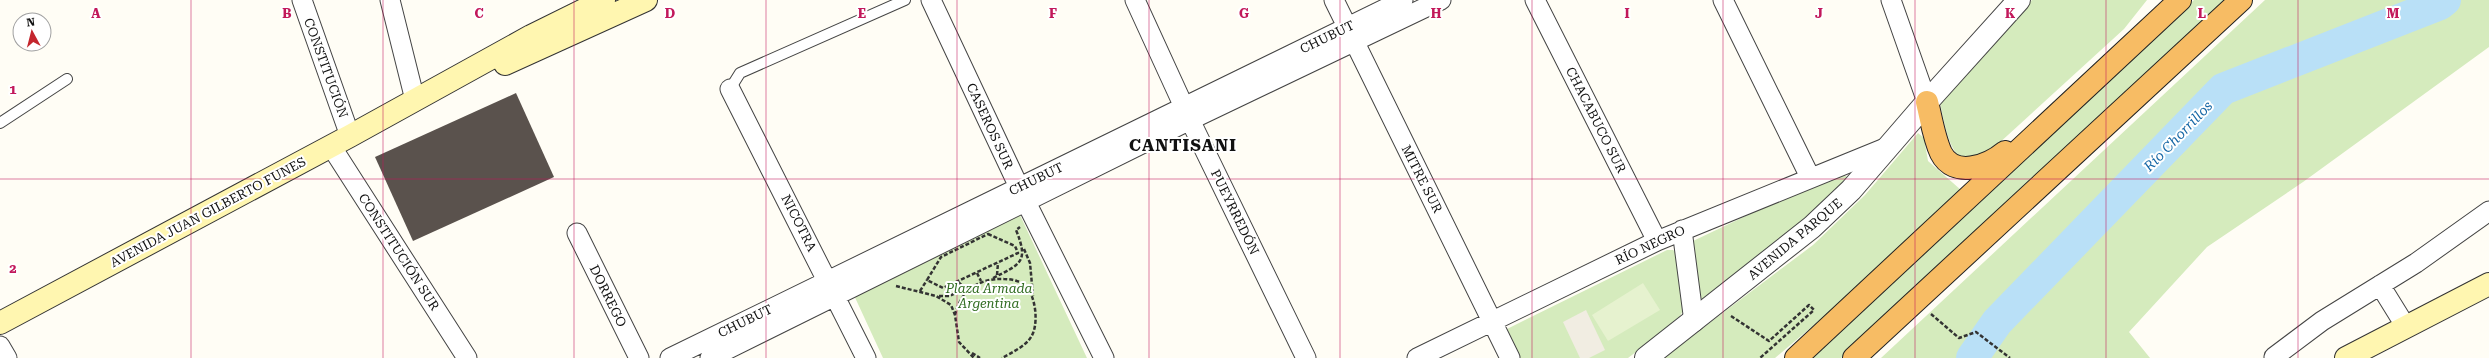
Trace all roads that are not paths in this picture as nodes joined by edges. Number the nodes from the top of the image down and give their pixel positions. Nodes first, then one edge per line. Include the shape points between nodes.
1 (302, 0) edge
2 (390, 0) edge
3 (604, 0) edge
4 (646, 0) edge
5 (904, 0) edge
6 (931, 0) edge
7 (1135, 0) edge
8 (1334, 0) edge
9 (1403, 0) edge
10 (1441, 0) edge
11 (1535, 0) edge
12 (1723, 0) edge
13 (1891, 0) edge
14 (2019, 0) edge
15 (2159, 0) edge
16 (2180, 0) edge
17 (2241, 0) edge
18 (1350, 35) junction
19 (2119, 56) junction
20 (67, 79) dead end
21 (730, 89) joint
22 (415, 100) junction
23 (1927, 102) junction
24 (1187, 114) junction
25 (0, 123) edge
26 (341, 141) junction
27 (1890, 146) junction
28 (1810, 177) junction
29 (1023, 195) junction
30 (2489, 211) edge
31 (1682, 230) junction
32 (577, 233) dead end
33 (1657, 241) junction
34 (2489, 284) edge
35 (2380, 285) junction
36 (832, 289) junction
37 (1493, 320) junction
38 (0, 322) edge
39 (1694, 322) junction
40 (2406, 327) junction
41 (0, 346) edge
42 (2274, 357) dead end
43 (7, 358) edge
44 (467, 358) edge
45 (639, 358) edge
46 (670, 358) edge
47 (710, 358) edge
48 (866, 358) edge
49 (1104, 358) edge
50 (1306, 358) edge
51 (1417, 358) edge
52 (1510, 358) edge
53 (1646, 358) edge
54 (1796, 358) edge
55 (1854, 358) edge
56 (2346, 358) edge

1 - 26 street, CONSTITUCIÓN
2 - 22 street
3 - 22 main road, AVENIDA JUAN GILBERTO FUNES via 531,36
4 - 22 main road, AVENIDA JUAN GILBERTO FUNES via 543,48
5 - 21 lane via 740,73
6 - 29 street, CASEROS SUR
7 - 24 street, PUEYRREDÓN
8 - 18 street, MITRE SUR
9 - 18 street, CHUBUT
10 - 18 street, CHUBUT
11 - 33 street, CHACABUCO SUR
12 - 28 street
13 - 23 street
14 - 23 street, AVENIDA PARQUE
15 - 19 highway
16 - 19 highway
17 - 55 highway
18 - 24 street, CHUBUT
18 - 37 street, MITRE SUR
19 - 23 highway via 1996,158 1977,168 1959,168 1948,162 1941,153
19 - 54 highway
20 - 25 lane
21 - 36 street, NICOTRA
22 - 26 main road, AVENIDA JUAN GILBERTO FUNES
23 - 27 street, AVENIDA PARQUE
24 - 29 street, CHUBUT
24 - 50 street, PUEYRREDÓN
26 - 38 main road, AVENIDA JUAN GILBERTO FUNES
26 - 44 street, CONSTITUCIÓN SUR
27 - 28 street, RÍO NEGRO
27 - 39 street, AVENIDA PARQUE via 1851,190 1812,227
28 - 31 street, RÍO NEGRO
29 - 36 street, CHUBUT
29 - 36 street, CHUBUT via 865,282
29 - 49 street, CASEROS SUR
30 - 35 street via 2416,263
31 - 33 street, RÍO NEGRO
31 - 39 street
32 - 45 street, DORREGO
33 - 37 street, RÍO NEGRO
34 - 40 main road
35 - 40 street
35 - 42 street via 2322,320
36 - 46 street, CHUBUT
36 - 47 street, CHUBUT
36 - 48 street, NICOTRA
37 - 51 street, RÍO NEGRO
37 - 52 street, MITRE SUR
39 - 53 street, AVENIDA PARQUE
40 - 56 main road
41 - 43 street

